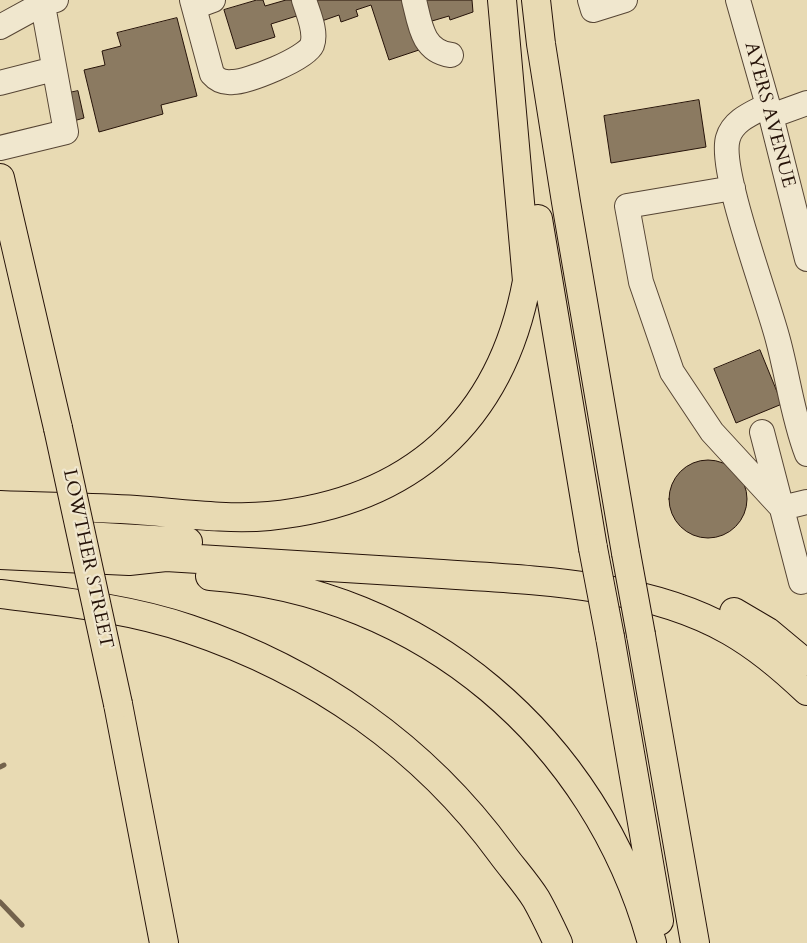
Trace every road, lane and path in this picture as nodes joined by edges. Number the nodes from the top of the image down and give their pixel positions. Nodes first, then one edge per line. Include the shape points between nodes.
1 (304, 0) edge
2 (414, 0) edge
3 (503, 0) edge
4 (536, 0) edge
5 (590, 0) edge
6 (625, 0) edge
7 (738, 0) edge
8 (47, 1) edge
9 (200, 2) edge
10 (0, 27) edge
11 (451, 55) dead end
12 (54, 69) junction
13 (0, 83) edge
14 (807, 102) edge
15 (769, 110) junction
16 (0, 148) edge
17 (733, 188) junction
18 (1, 189) edge
19 (801, 209) edge
20 (807, 259) edge
21 (762, 432) dead end
22 (807, 454) edge
23 (0, 494) edge
24 (807, 502) edge
25 (0, 505) edge
26 (66, 507) junction
27 (782, 508) junction
28 (0, 530) edge
29 (0, 555) edge
30 (129, 561) junction
31 (801, 582) dead end
32 (0, 594) edge
33 (807, 665) edge
34 (807, 691) edge
35 (676, 833) junction
36 (160, 938) edge
37 (558, 943) edge
38 (652, 943) edge
39 (663, 943) edge
40 (695, 943) edge
41 (707, 943) edge

1 - 9 street via 313,33 312,46 294,61 235,82 222,82 212,74
2 - 11 street via 422,34 430,46 441,54
3 - 26 main road via 527,281 511,342 480,402 462,428 413,469 391,481 344,502 311,510 267,517
3 - 39 main road, bridge
4 - 35 main road, bridge via 566,202
5 - 6 street via 593,10
7 - 15 street, AYERS AVENUE
8 - 10 street
8 - 12 street
12 - 13 street
12 - 16 street via 66,132
14 - 15 street
15 - 17 street via 734,126 728,138 726,152
15 - 19 street, AYERS AVENUE
17 - 22 street via 778,338
17 - 27 street via 627,206 641,282 672,372 712,432
18 - 36 main road, LOWTHER STREET, bridge via 58,428 118,704
19 - 20 street, AYERS AVENUE
21 - 27 street
23 - 26 main road
24 - 27 street
25 - 26 main road
27 - 31 street
28 - 33 main road via 538,562 609,572 658,582 731,610 768,632
29 - 30 main road
30 - 34 main road via 166,557 562,582 651,600 694,614 757,648
30 - 38 main road via 150,572 222,577 320,598 371,616 411,636 482,681 521,714 548,744 604,824 624,864
32 - 37 main road via 137,615 188,628 253,654 321,687 403,746 478,820 535,898
35 - 40 main road
35 - 41 main road

